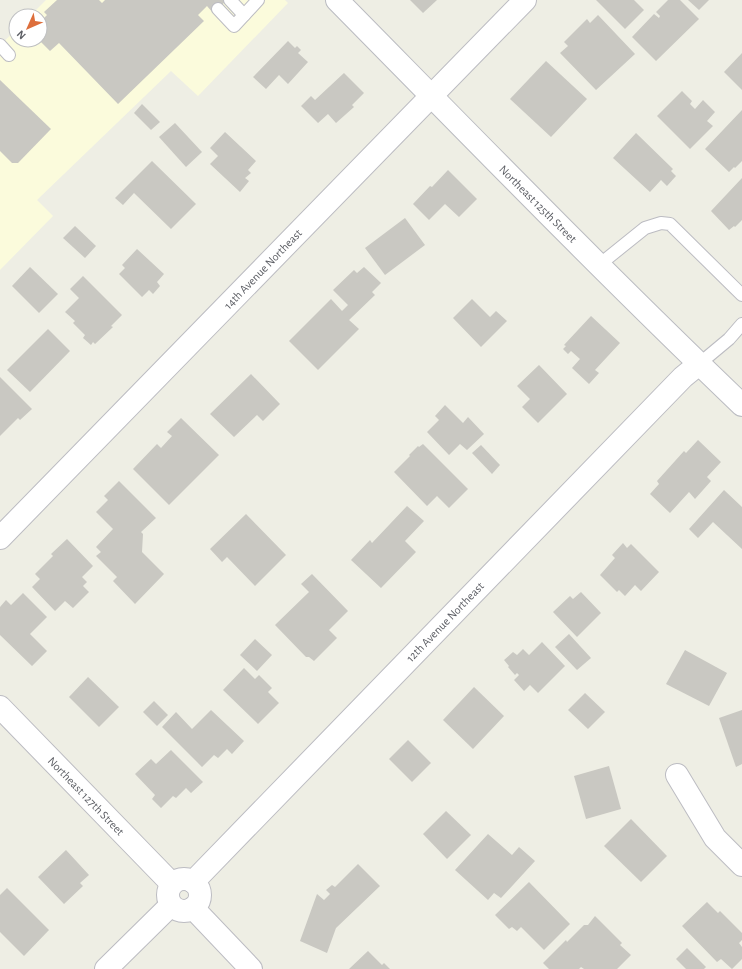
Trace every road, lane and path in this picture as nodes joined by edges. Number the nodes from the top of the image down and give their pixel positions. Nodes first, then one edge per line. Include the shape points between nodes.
1 (230, 0) edge
2 (257, 0) edge
3 (337, 0) edge
4 (525, 0) edge
5 (218, 9) dead end
6 (244, 15) junction
7 (0, 45) edge
8 (9, 55) dead end
9 (432, 97) junction
10 (599, 265) junction
11 (742, 295) edge
12 (742, 324) edge
13 (699, 364) junction
14 (742, 404) edge
15 (0, 538) edge
16 (0, 707) edge
17 (677, 775) dead end
18 (742, 865) edge
19 (194, 882) junction
20 (172, 884) junction
21 (171, 905) junction
22 (193, 908) junction
23 (106, 969) edge
24 (251, 969) edge

1 - 6 lane
2 - 6 lane
3 - 9 street, Northeast 125th Street
4 - 9 street, 14th Avenue Northeast
5 - 6 lane via 234,26
7 - 8 lane
9 - 10 street, Northeast 125th Street
9 - 15 street, 14th Avenue Northeast
10 - 11 lane via 645,228 661,223 670,224
10 - 13 street, Northeast 125th Street
12 - 13 lane via 729,339
13 - 14 street, Northeast 125th Street
13 - 19 street, 12th Avenue Northeast via 683,377
16 - 20 street, Northeast 127th Street
17 - 18 street via 715,838
19 - 20 street via 184,879
19 - 22 street via 200,895
20 - 21 street via 167,897
21 - 22 street via 183,911
21 - 23 street
22 - 24 street

